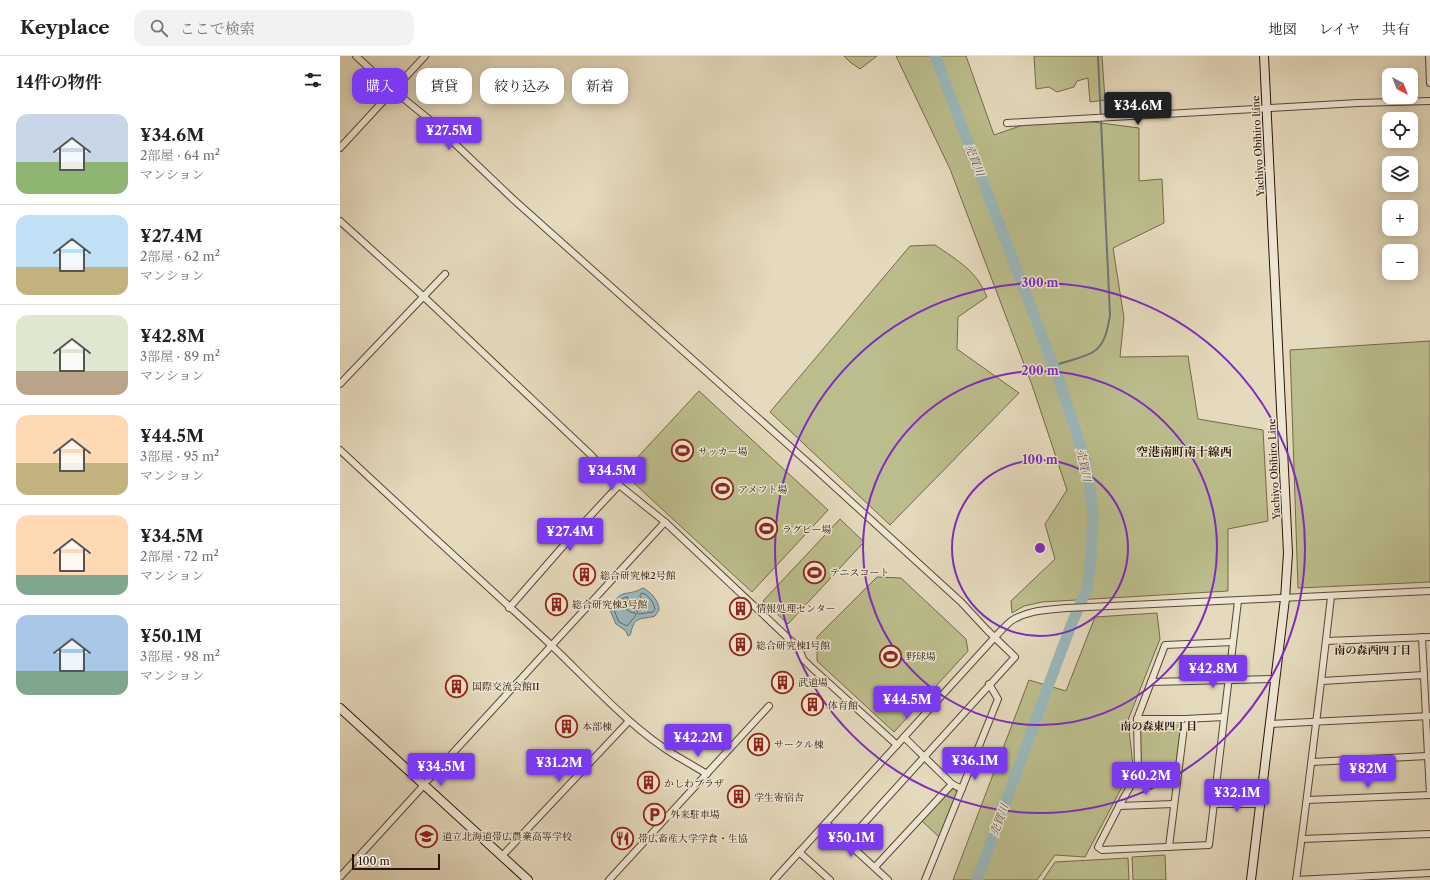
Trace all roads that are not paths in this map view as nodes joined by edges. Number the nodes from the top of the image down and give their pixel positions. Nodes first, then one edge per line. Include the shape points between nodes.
1 (356, 56) edge
2 (425, 56) edge
3 (1264, 56) edge
4 (1429, 56) edge
5 (369, 68) edge
6 (408, 74) edge
7 (1430, 83) edge
8 (1430, 101) edge
9 (408, 103) edge
10 (379, 104) edge
11 (1267, 108) junction
12 (1007, 123) dead end
13 (340, 148) edge
14 (340, 221) edge
15 (445, 274) dead end
16 (423, 296) junction
17 (340, 384) edge
18 (340, 450) edge
19 (619, 485) junction
20 (665, 522) junction
21 (1430, 591) edge
22 (1332, 597) junction
23 (1285, 599) junction
24 (1238, 601) junction
25 (509, 608) junction
26 (995, 637) junction
27 (1422, 637) junction
28 (1430, 637) edge
29 (1326, 641) junction
30 (1233, 642) junction
31 (551, 646) junction
32 (1424, 675) junction
33 (1228, 679) junction
34 (1275, 679) junction
35 (1322, 680) junction
36 (1151, 682) junction
37 (989, 684) junction
38 (770, 706) dead end
39 (340, 708) edge
40 (1428, 716) edge
41 (1224, 717) junction
42 (1137, 719) junction
43 (1185, 719) junction
44 (629, 720) junction
45 (1316, 722) junction
46 (1270, 724) junction
47 (904, 737) junction
48 (897, 745) junction
49 (923, 756) junction
50 (1427, 756) junction
51 (1312, 762) junction
52 (707, 774) junction
53 (426, 782) junction
54 (952, 784) junction
55 (962, 789) junction
56 (1430, 795) edge
57 (1307, 800) junction
58 (1174, 804) junction
59 (1213, 804) junction
60 (1260, 804) junction
61 (1119, 806) junction
62 (826, 823) junction
63 (1430, 834) edge
64 (1302, 839) junction
65 (847, 842) junction
66 (1170, 847) junction
67 (799, 852) junction
68 (502, 856) junction
69 (875, 867) junction
70 (1430, 873) edge
71 (341, 876) edge
72 (528, 880) edge
73 (609, 880) edge
74 (774, 880) edge
75 (830, 880) edge
76 (888, 880) edge
77 (925, 880) edge
78 (1251, 880) edge
79 (1296, 880) edge
80 (1323, 880) edge

1 - 5 street
2 - 6 street
3 - 11 main road, Yachiyo Obihiro Line
4 - 7 street
8 - 11 street
9 - 26 street via 824,477 961,602
10 - 13 street
11 - 12 street
11 - 23 main road, Yachiyo Obihiro Line via 1288,553
14 - 16 street
15 - 16 street
16 - 17 street
16 - 19 street via 591,455
18 - 25 street
19 - 20 street
19 - 25 street
20 - 31 street
20 - 48 street via 799,648 803,659 810,667
21 - 22 street
22 - 23 street
22 - 29 street
23 - 24 street
23 - 34 main road, Yachiyo Obihiro Line
24 - 26 street via 1037,611 1010,622
24 - 30 street
25 - 31 street
26 - 37 street via 1015,657
26 - 47 street
27 - 28 street
27 - 29 street
27 - 32 street
29 - 35 street
30 - 33 street
30 - 36 street via 1165,645
31 - 44 street
31 - 53 street
32 - 35 street
32 - 40 street
33 - 34 street
33 - 36 street
33 - 41 street
34 - 46 main road, Yachiyo Obihiro Line
35 - 45 street
36 - 42 street
37 - 49 street
37 - 55 street via 998,699
38 - 52 street
39 - 53 main road
40 - 45 street
40 - 50 street
41 - 43 street
41 - 59 street
42 - 43 street
42 - 61 street via 1138,773
43 - 58 street
44 - 52 street via 661,747
44 - 68 street
45 - 46 street
45 - 51 street
46 - 60 main road, Yachiyo Obihiro Line
47 - 48 street
47 - 49 street
48 - 62 street
49 - 54 street
49 - 65 street
50 - 51 street
50 - 56 street
51 - 57 street
52 - 73 street
53 - 68 main road
53 - 71 street
54 - 55 street
54 - 69 street
55 - 77 street
56 - 57 street
57 - 64 street
58 - 61 street
58 - 66 street
59 - 60 street
59 - 66 street via 1209,845
60 - 78 main road, Yachiyo Obihiro Line
61 - 66 street via 1098,847 1102,850
62 - 65 street
62 - 67 street
63 - 64 street
64 - 79 street
65 - 69 street
67 - 74 street
67 - 75 street
68 - 72 main road
69 - 76 street
70 - 80 street
79 - 80 street

